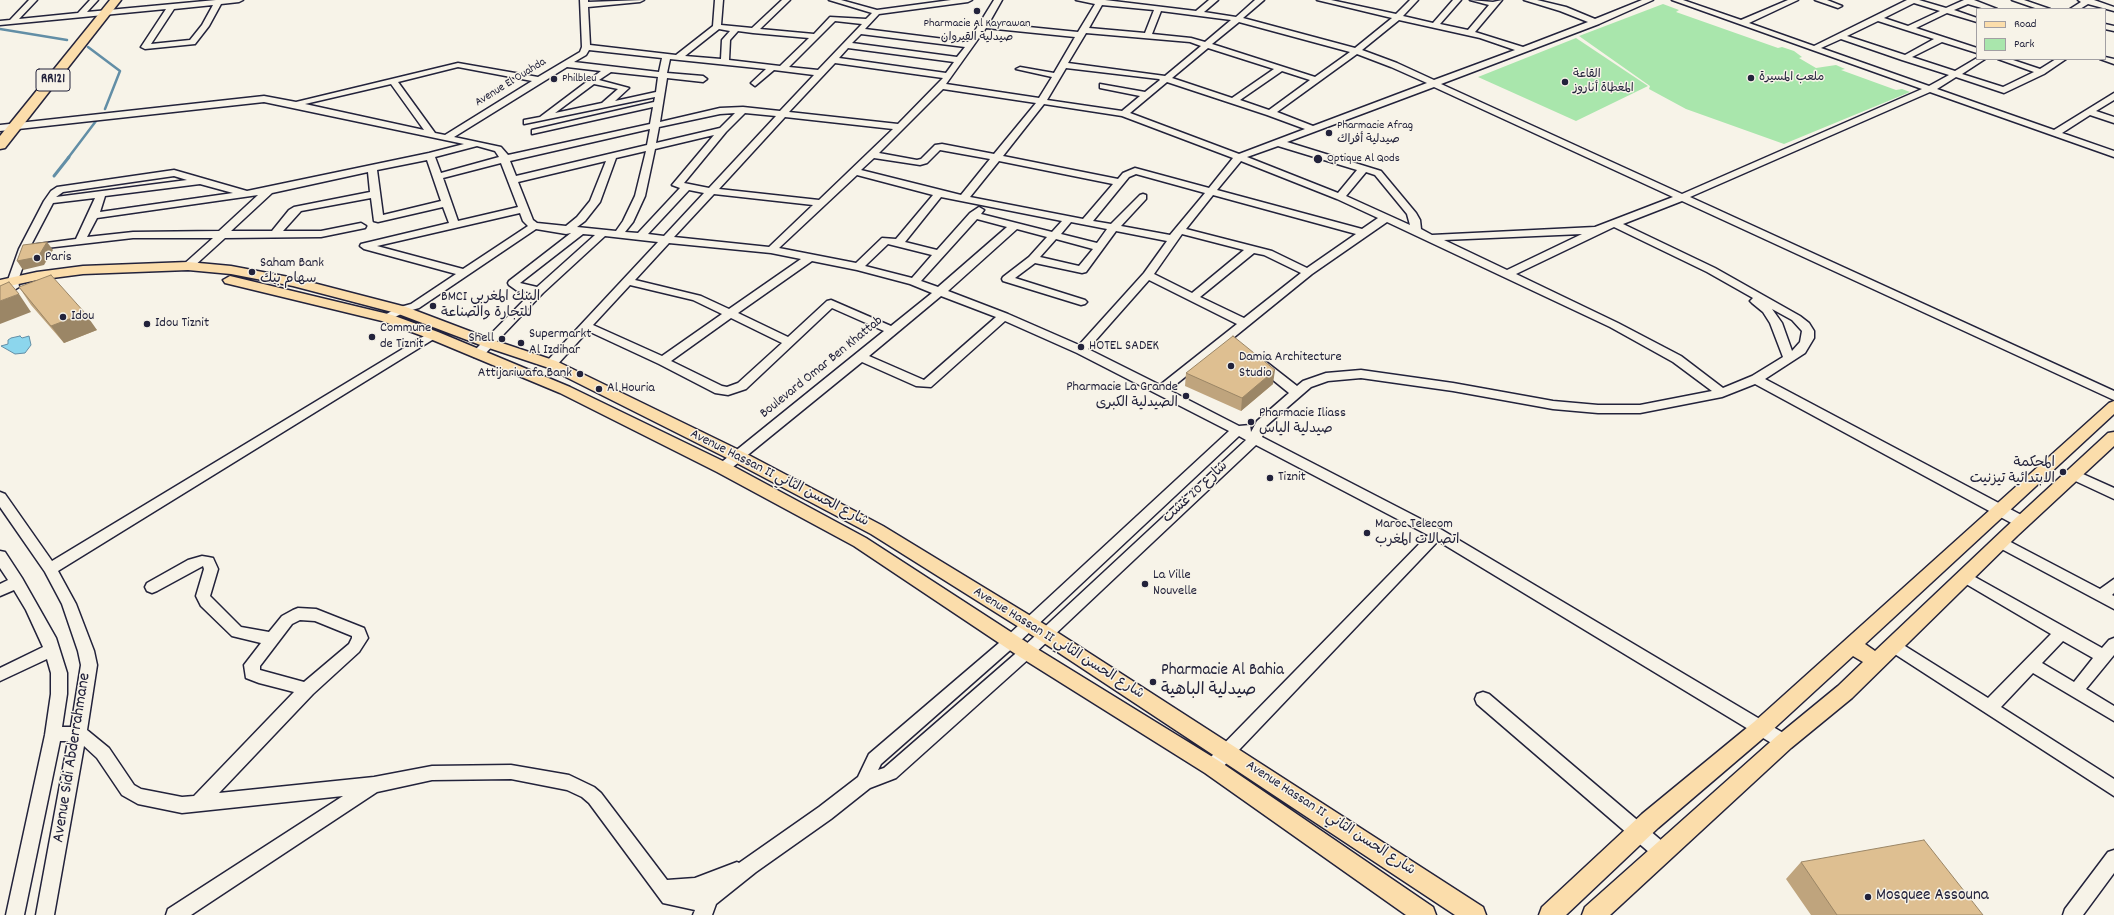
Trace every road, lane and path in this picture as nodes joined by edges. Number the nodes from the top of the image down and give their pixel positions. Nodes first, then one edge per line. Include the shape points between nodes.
1 (33, 0) edge
2 (94, 0) edge
3 (106, 0) edge
4 (116, 0) edge
5 (239, 0) edge
6 (640, 0) edge
7 (719, 0) edge
8 (786, 0) edge
9 (833, 0) edge
10 (968, 0) edge
11 (998, 0) edge
12 (1080, 0) edge
13 (1214, 0) edge
14 (1260, 0) edge
15 (1321, 0) edge
16 (1369, 0) edge
17 (1414, 0) edge
18 (1457, 0) edge
19 (1474, 0) edge
20 (1528, 0) edge
21 (1649, 0) edge
22 (1676, 0) edge
23 (1794, 0) edge
24 (1819, 0) edge
25 (1913, 0) edge
26 (2016, 0) edge
27 (952, 1) edge
28 (1101, 1) edge
29 (1969, 1) edge
30 (2086, 1) edge
31 (218, 2) junction
32 (1495, 2) edge
33 (584, 3) edge
34 (1838, 6) dead end
35 (171, 7) junction
36 (1158, 8) junction
37 (1997, 8) edge
38 (2043, 8) edge
39 (2076, 8) edge
40 (1360, 9) junction
41 (2114, 9) edge
42 (1947, 11) junction
43 (877, 12) junction
44 (1198, 13) junction
45 (100, 14) junction
46 (80, 16) junction
47 (1398, 17) junction
48 (0, 18) edge
49 (1877, 18) junction
50 (1237, 19) junction
51 (13, 20) junction
52 (1976, 20) edge
53 (868, 22) junction
54 (1596, 22) junction
55 (0, 23) edge
56 (1742, 23) junction
57 (984, 24) junction
58 (1435, 25) junction
59 (717, 27) junction
60 (1910, 28) junction
61 (736, 29) junction
62 (753, 30) junction
63 (860, 31) junction
64 (1082, 33) junction
65 (1470, 33) junction
66 (1148, 35) junction
67 (815, 36) junction
68 (1839, 36) junction
69 (1941, 39) junction
70 (1207, 44) junction
71 (846, 45) junction
72 (969, 45) junction
73 (586, 47) junction
74 (1816, 48) junction
75 (1523, 50) junction
76 (1356, 51) junction
77 (1976, 51) edge
78 (666, 56) junction
79 (678, 57) junction
80 (1905, 58) junction
81 (833, 60) junction
82 (958, 60) junction
83 (1979, 60) edge
84 (2005, 60) edge
85 (2060, 60) edge
86 (725, 62) junction
87 (566, 64) junction
88 (1063, 65) junction
89 (772, 68) junction
90 (1281, 68) junction
91 (609, 69) junction
92 (782, 69) junction
93 (1020, 69) dead end
94 (2041, 72) junction
95 (821, 73) junction
96 (661, 74) junction
97 (1954, 75) junction
98 (948, 76) junction
99 (1057, 76) junction
100 (703, 79) dead end
101 (1166, 79) junction
102 (539, 80) junction
103 (1316, 80) junction
104 (592, 81) junction
105 (394, 82) junction
106 (755, 83) dead end
107 (1435, 83) junction
108 (941, 86) junction
109 (1103, 86) dead end
110 (1930, 90) junction
111 (658, 94) junction
112 (1146, 95) junction
113 (2114, 96) edge
114 (1042, 101) junction
115 (1233, 101) junction
116 (297, 104) junction
117 (656, 104) junction
118 (605, 105) junction
119 (743, 110) junction
120 (2089, 112) junction
121 (1270, 113) junction
122 (782, 114) junction
123 (1124, 114) junction
124 (543, 118) junction
125 (2114, 120) edge
126 (527, 122) dead end
127 (654, 126) junction
128 (601, 127) junction
129 (900, 127) junction
130 (1313, 129) junction
131 (723, 130) junction
132 (535, 132) dead end
133 (4, 133) edge
134 (2054, 134) junction
135 (432, 135) junction
136 (446, 138) junction
137 (1276, 142) junction
138 (478, 143) junction
139 (651, 148) junction
140 (2114, 154) edge
141 (872, 155) junction
142 (430, 156) junction
143 (996, 156) junction
144 (612, 157) junction
145 (1239, 157) junction
146 (504, 160) junction
147 (1364, 168) junction
148 (372, 169) junction
149 (854, 170) junction
150 (438, 177) junction
151 (512, 180) junction
152 (199, 181) junction
153 (1120, 182) junction
154 (686, 187) junction
155 (711, 191) junction
156 (1212, 191) junction
157 (270, 192) junction
158 (245, 194) junction
159 (375, 194) junction
160 (939, 194) junction
161 (101, 195) junction
162 (1683, 196) junction
163 (1143, 197) dead end
164 (1340, 197) junction
165 (964, 198) junction
166 (49, 202) junction
167 (822, 202) junction
168 (447, 203) junction
169 (986, 203) junction
170 (523, 209) junction
171 (974, 215) junction
172 (93, 216) junction
173 (1385, 218) junction
174 (378, 219) junction
175 (1070, 219) junction
176 (1086, 222) junction
177 (1616, 224) junction
178 (361, 226) junction
179 (455, 226) junction
180 (534, 226) junction
181 (1015, 226) junction
182 (1114, 227) junction
183 (1600, 229) junction
184 (566, 230) junction
185 (1416, 231) junction
186 (579, 232) junction
187 (1364, 233) junction
188 (222, 234) junction
189 (275, 234) junction
190 (602, 234) junction
191 (618, 235) junction
192 (1177, 235) junction
193 (1055, 236) junction
194 (640, 237) junction
195 (1432, 238) junction
196 (666, 239) junction
197 (80, 241) junction
198 (898, 242) junction
199 (365, 246) junction
200 (1100, 247) junction
201 (1252, 248) junction
202 (24, 249) junction
203 (771, 250) junction
204 (940, 254) junction
205 (811, 257) junction
206 (1033, 259) junction
207 (188, 266) junction
208 (858, 267) junction
209 (1308, 272) junction
210 (465, 273) junction
211 (1148, 275) junction
212 (1506, 275) junction
213 (627, 281) junction
214 (914, 282) junction
215 (7, 285) edge
216 (941, 291) junction
217 (539, 292) junction
218 (1193, 297) junction
219 (1081, 302) dead end
220 (1767, 305) junction
221 (403, 314) junction
222 (732, 314) junction
223 (1004, 316) junction
224 (1246, 324) junction
225 (586, 326) junction
226 (891, 330) junction
227 (433, 335) junction
228 (790, 342) junction
229 (483, 349) junction
230 (1081, 350) junction
231 (859, 356) junction
232 (1253, 358) edge
233 (1789, 358) junction
234 (663, 361) junction
235 (551, 364) junction
236 (582, 379) junction
237 (1756, 379) junction
238 (565, 390) junction
239 (1162, 390) junction
240 (1296, 392) junction
241 (1722, 393) junction
242 (2114, 396) edge
243 (2114, 406) edge
244 (1261, 424) junction
245 (1238, 430) junction
246 (1254, 438) junction
247 (2111, 444) edge
248 (737, 456) junction
249 (723, 468) junction
250 (2074, 475) junction
251 (2114, 494) edge
252 (1, 501) edge
253 (830, 505) junction
254 (1999, 510) junction
255 (815, 518) junction
256 (2022, 522) junction
257 (877, 530) junction
258 (1437, 534) junction
259 (1122, 538) junction
260 (860, 542) junction
261 (2001, 542) junction
262 (1137, 549) junction
263 (0, 556) edge
264 (50, 569) junction
265 (1966, 577) junction
266 (18, 582) junction
267 (2114, 585) edge
268 (152, 587) dead end
269 (0, 590) edge
270 (2108, 600) edge
271 (1890, 610) junction
272 (1914, 624) junction
273 (1028, 625) junction
274 (2062, 632) junction
275 (1045, 634) junction
276 (273, 639) junction
277 (1011, 641) junction
278 (2114, 644) edge
279 (1851, 645) junction
280 (1892, 645) junction
281 (52, 650) junction
282 (1027, 652) junction
283 (2104, 656) junction
284 (1876, 661) junction
285 (2031, 664) junction
286 (0, 675) edge
287 (307, 689) junction
288 (2076, 690) junction
289 (1483, 699) dead end
290 (1989, 708) junction
291 (2114, 714) edge
292 (1761, 728) junction
293 (78, 733) junction
294 (905, 733) junction
295 (53, 735) junction
296 (1784, 742) junction
297 (920, 746) junction
298 (1226, 751) junction
299 (1212, 767) junction
300 (864, 782) junction
301 (374, 785) junction
302 (2114, 788) edge
303 (1296, 798) junction
304 (198, 804) junction
305 (1279, 814) junction
306 (1637, 833) junction
307 (1662, 853) junction
308 (2112, 864) edge
309 (750, 866) junction
310 (663, 889) junction
311 (710, 898) junction
312 (15, 915) edge
313 (44, 915) edge
314 (175, 915) edge
315 (702, 915) edge
316 (1425, 915) edge
317 (1476, 915) edge
318 (1550, 915) edge
319 (1593, 915) edge
320 (2072, 915) edge

1 - 51 street
2 - 46 street
3 - 45 highway, RR121
4 - 45 highway, RR121
5 - 31 street
6 - 33 street
7 - 59 street
8 - 62 street
9 - 43 street
10 - 27 street
11 - 57 street
12 - 28 street
13 - 44 street
14 - 50 street
15 - 40 street
16 - 40 street
17 - 47 street
18 - 58 street
19 - 32 street
20 - 54 street via 1563,9
21 - 54 street
22 - 56 street
23 - 56 street
24 - 34 street
25 - 42 street
25 - 49 street
26 - 38 street
27 - 43 street
28 - 36 street
28 - 64 street
29 - 37 street
29 - 42 street
30 - 39 street
30 - 41 street
31 - 35 street
31 - 35 street via 194,41 145,47
32 - 65 street
33 - 73 street
35 - 45 street
36 - 44 street
36 - 66 street
40 - 47 street
42 - 52 street
42 - 60 street
43 - 53 street
44 - 50 street
45 - 46 street
45 - 133 highway, RR121
46 - 51 street
47 - 58 street
47 - 76 street
48 - 51 street
49 - 60 street
49 - 68 street
50 - 70 street
50 - 76 street
51 - 55 street
53 - 63 street
53 - 67 street via 833,19
54 - 75 street
56 - 74 street
57 - 64 street
57 - 72 street
58 - 65 street
59 - 61 street
59 - 79 street
60 - 69 street
61 - 62 street
61 - 86 street via 726,40
62 - 67 street
63 - 71 street
63 - 72 street
64 - 66 street
64 - 88 street
65 - 75 street
66 - 70 street via 1184,38
67 - 92 street
68 - 74 street
68 - 80 street
69 - 77 street
69 - 80 street
70 - 90 street
70 - 101 street
71 - 81 street
71 - 82 street
72 - 82 street
73 - 78 street
73 - 87 street, Avenue El Ouahda
74 - 110 street
75 - 107 street
76 - 103 street
76 - 107 street
78 - 79 street
78 - 96 street
79 - 86 street
80 - 97 street
81 - 95 street
81 - 98 street
82 - 98 street
83 - 97 street
84 - 94 street
85 - 94 street
86 - 89 street
87 - 91 street
87 - 102 street, Avenue El Ouahda
88 - 99 street
88 - 101 street via 1125,71
89 - 92 street
89 - 106 street
90 - 103 street
90 - 115 street
91 - 96 street
91 - 104 street
92 - 95 street
93 - 99 street
94 - 97 street via 2004,90
95 - 122 street
96 - 100 street
96 - 111 street
97 - 110 street
98 - 108 street
99 - 114 street
101 - 112 street
101 - 115 street
102 - 105 street via 458,66
102 - 136 street, Avenue El Ouahda
103 - 121 street
104 - 118 street via 625,88
104 - 124 street
105 - 116 street
105 - 135 street
107 - 130 street
107 - 162 street
108 - 114 street
108 - 129 street
109 - 112 street
110 - 134 street
110 - 162 street
111 - 117 street
111 - 118 street
112 - 123 street
113 - 120 street
114 - 123 street
114 - 143 street
115 - 121 street
116 - 133 street via 264,99
116 - 135 street
117 - 127 street
117 - 128 street
118 - 124 street
119 - 122 street
119 - 127 street via 720,111
119 - 131 street
120 - 125 street
120 - 134 street
121 - 130 street
122 - 129 street
122 - 155 street
123 - 145 street
124 - 126 street
127 - 128 street
127 - 139 street
128 - 132 street
128 - 146 street
129 - 141 street
130 - 137 street
131 - 139 street
131 - 154 street via 677,184
134 - 140 street
135 - 136 street
136 - 138 street
137 - 145 street
137 - 147 street
138 - 142 street
138 - 146 street via 498,149
139 - 144 street
139 - 191 street via 636,208
141 - 143 street via 917,163 924,161 938,147 942,147
141 - 149 street
142 - 148 street
142 - 150 street
143 - 153 street
143 - 165 street
144 - 151 street
144 - 184 street via 595,202 581,219
145 - 156 street
145 - 164 street
146 - 150 street
146 - 151 street
147 - 164 street
147 - 185 street via 1381,176 1411,213
148 - 157 street
148 - 159 street
149 - 160 street
149 - 167 street
150 - 168 street
151 - 170 street
152 - 158 street via 232,188
152 - 161 street
152 - 166 street via 188,175 174,173 65,187 54,193
153 - 156 street via 1130,172 1135,171
153 - 176 street
154 - 155 street
154 - 194 street
155 - 167 street
155 - 196 street
156 - 187 street
156 - 192 street
157 - 158 street
157 - 188 street
158 - 172 street
159 - 174 street
159 - 189 street via 298,209 292,212
160 - 165 street
160 - 198 street
161 - 166 street
161 - 172 street
162 - 177 street
162 - 242 street
163 - 182 street
164 - 173 street
165 - 169 street
166 - 202 street
167 - 203 street
168 - 174 street
168 - 179 street
169 - 171 street
169 - 175 street
170 - 179 street
170 - 180 street
171 - 181 street
171 - 204 street
172 - 197 street
173 - 185 street
173 - 187 street
174 - 178 street
175 - 176 street
175 - 193 street
176 - 182 street
177 - 183 street
177 - 220 street via 1711,270
178 - 189 street via 321,234
178 - 199 street
179 - 199 street
180 - 184 street
180 - 210 street
181 - 193 street
181 - 216 street, Boulevard Omar Ben Khattab
182 - 192 street
182 - 200 street
183 - 195 street
183 - 212 street
184 - 186 street
185 - 195 street
186 - 190 street
186 - 217 street via 513,283 520,288
187 - 209 street
188 - 189 street
188 - 197 street via 160,234
188 - 207 street
190 - 191 street
190 - 217 street
191 - 194 street
192 - 201 street
192 - 211 street
193 - 200 street
193 - 206 street
194 - 196 street
195 - 212 street
196 - 203 street
196 - 213 street
197 - 202 street
198 - 204 street
198 - 208 street via 884,240
199 - 210 street
200 - 206 street via 1080,270
201 - 209 street
201 - 218 street
202 - 215 street
203 - 205 street
204 - 214 street
205 - 208 street
205 - 222 street
206 - 219 street via 1008,280
207 - 215 main road, Avenue Hassan II شارع الحسن الثاني via 83,270
207 - 221 main road, Avenue Hassan II شارع الحسن الثاني via 287,280
208 - 214 street
209 - 224 street
210 - 221 street
211 - 218 street
211 - 230 street
212 - 241 street via 1656,347 1693,370
213 - 222 street via 688,294
213 - 225 street
214 - 216 street
215 - 221 main road, Avenue Hassan II شارع الحسن الثاني via 147,274 194,275 222,278
216 - 223 street
216 - 226 street, Boulevard Omar Ben Khattab
217 - 229 street
218 - 224 street
220 - 233 street via 1780,328
220 - 233 street via 1796,318 1808,331 1808,338 1801,350
221 - 227 main road, Avenue Hassan II شارع الحسن الثاني
221 - 229 main road, Avenue Hassan II شارع الحسن الثاني
222 - 228 street
222 - 234 street
223 - 230 street
223 - 231 street via 927,384
224 - 239 street via 1232,341
225 - 234 street
225 - 235 street
226 - 228 street via 830,303
226 - 231 street, Boulevard Omar Ben Khattab
227 - 229 main road, Avenue Hassan II شارع الحسن الثاني
227 - 264 street
228 - 234 street via 742,386 728,391 719,390
229 - 235 main road, Avenue Hassan II شارع الحسن الثاني
229 - 238 main road, Avenue Hassan II شارع الحسن الثاني
230 - 239 street
231 - 248 street, Boulevard Omar Ben Khattab
232 - 240 street
233 - 237 street
235 - 236 main road, Avenue Hassan II شارع الحسن الثاني
236 - 238 main road
236 - 248 main road, Avenue Hassan II شارع الحسن الثاني
237 - 241 street
237 - 254 street
238 - 249 main road, Avenue Hassan II شارع الحسن الثاني
239 - 245 street
240 - 241 street via 1307,384 1326,377 1361,374 1553,405 1598,409 1640,408
240 - 244 street
243 - 254 main road
244 - 245 street
244 - 246 street, شارع 20 غشت
245 - 246 street
245 - 259 street
246 - 258 street
246 - 262 street, شارع 20 غشت
247 - 250 main road
248 - 249 street, Boulevard Omar Ben Khattab
248 - 253 main road, Avenue Hassan II شارع الحسن الثاني
249 - 255 main road, Avenue Hassan II شارع الحسن الثاني
250 - 251 street
250 - 256 main road
252 - 264 street, Avenue Sidi Abderrahmane
253 - 255 main road
253 - 257 main road, Avenue Hassan II شارع الحسن الثاني
254 - 256 street
254 - 271 main road
255 - 260 main road, Avenue Hassan II شارع الحسن الثاني
256 - 261 main road
257 - 260 main road
257 - 273 main road, Avenue Hassan II شارع الحسن الثاني
258 - 292 street
258 - 298 street
259 - 262 street
259 - 273 street
260 - 277 main road, Avenue Hassan II شارع الحسن الثاني
261 - 265 main road
261 - 270 street
262 - 275 street, شارع 20 غشت
263 - 266 street, Avenue Sidi Abderrahmane
264 - 293 street, Avenue Sidi Abderrahmane via 69,604 86,651 87,684
265 - 272 main road
265 - 274 street
266 - 269 street
266 - 281 street, Avenue Sidi Abderrahmane
267 - 270 street
268 - 276 street via 193,564 208,562 211,569 203,596 206,602 237,632
271 - 272 main road
271 - 279 main road
272 - 280 main road
273 - 275 main road, Avenue Hassan II شارع الحسن الثاني
273 - 277 street
274 - 283 street
274 - 285 street
275 - 282 street, شارع 20 غشت
275 - 298 main road, Avenue Hassan II شارع الحسن الثاني
276 - 287 street via 252,665 252,673
276 - 287 street via 290,618 302,614 316,615 360,634 358,643 348,655
277 - 282 main road, Avenue Hassan II شارع الحسن الثاني
277 - 294 street
278 - 283 street
279 - 284 main road
279 - 292 main road
280 - 284 main road
280 - 290 street
281 - 286 street
281 - 295 street, Avenue Sidi Abderrahmane via 59,670
282 - 297 street, شارع 20 غشت
282 - 299 main road, Avenue Hassan II شارع الحسن الثاني
283 - 288 street
284 - 296 main road via 1845,692
285 - 288 street
285 - 290 street
287 - 304 street
288 - 291 street
289 - 306 street
290 - 302 street
292 - 296 street
292 - 306 main road
293 - 295 street
293 - 304 street via 97,746 111,762 128,790 138,796 182,805
293 - 313 street, Avenue Sidi Abderrahmane via 52,884
294 - 297 street
294 - 300 street via 875,759
295 - 312 street, Avenue Sidi Abderrahmane
296 - 307 main road
297 - 300 street, شارع 20 غشت via 890,773
298 - 299 street
298 - 303 main road, Avenue Hassan II شارع الحسن الثاني
299 - 305 main road, Avenue Hassan II شارع الحسن الثاني
300 - 309 street
301 - 304 street
301 - 310 street via 432,772 475,771 511,772 569,783 595,798
301 - 314 street
303 - 305 main road
303 - 317 main road, Avenue Hassan II شارع الحسن الثاني
305 - 316 main road, Avenue Hassan II شارع الحسن الثاني
306 - 307 street
306 - 318 main road
307 - 319 main road
308 - 320 street
309 - 310 street via 695,887
309 - 311 street
310 - 311 street via 669,897 692,902
311 - 315 street

